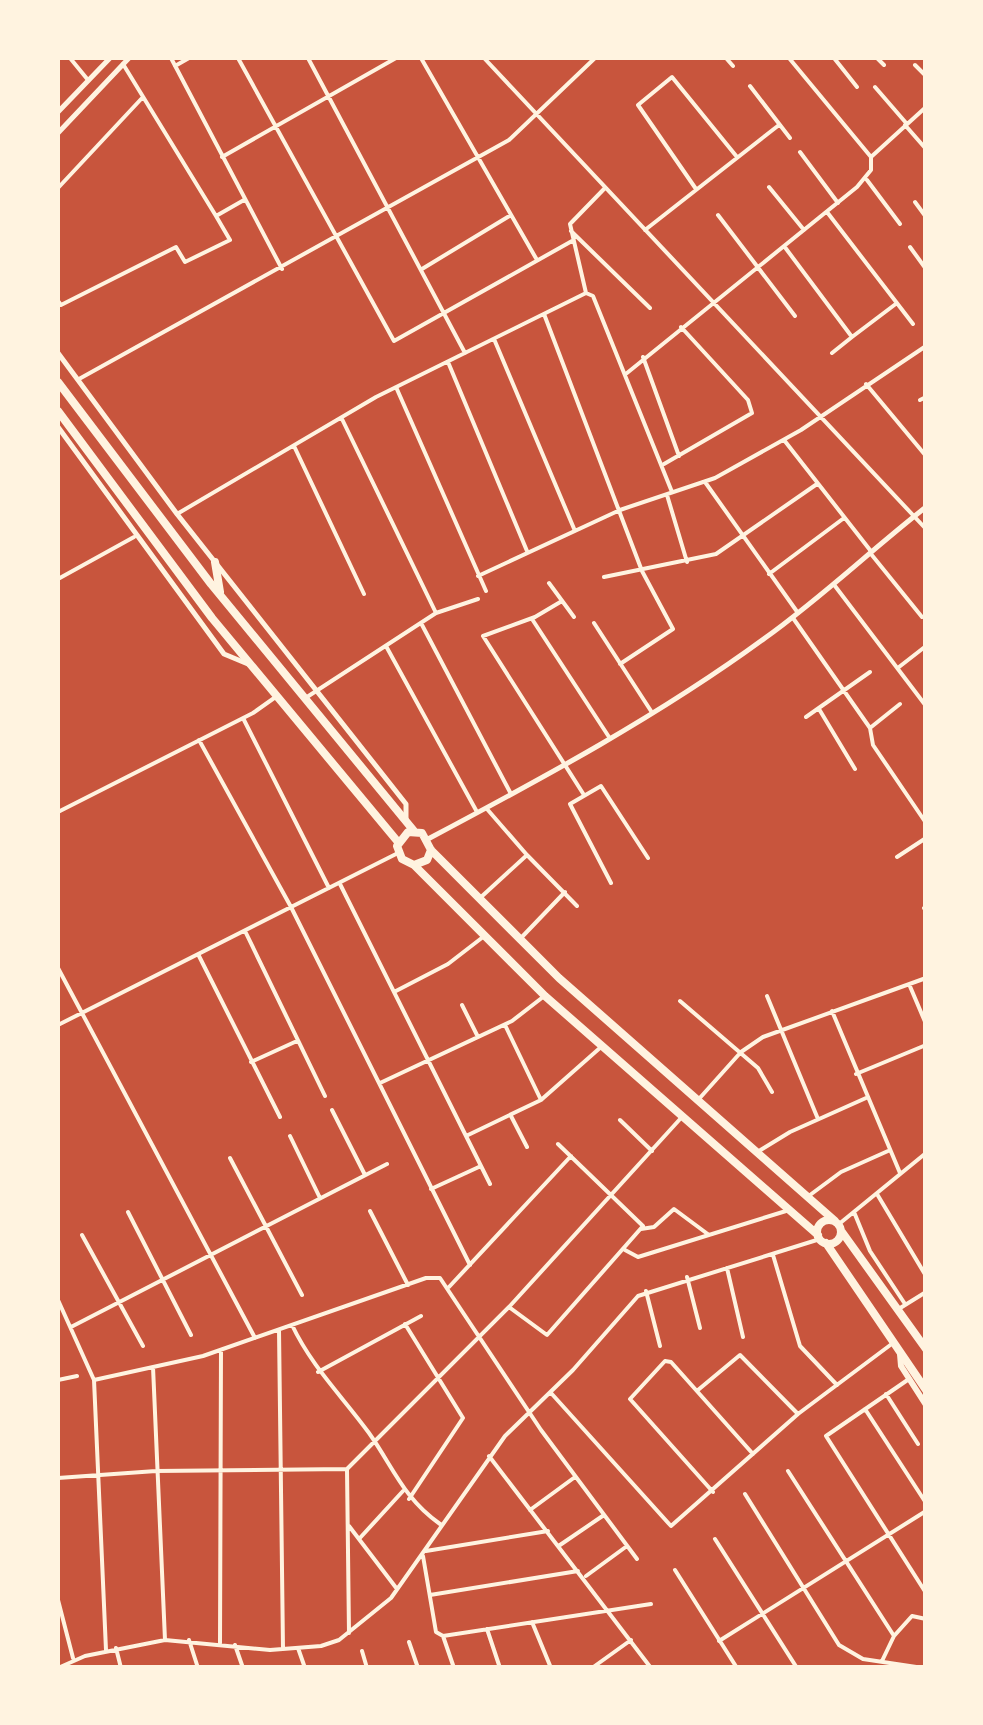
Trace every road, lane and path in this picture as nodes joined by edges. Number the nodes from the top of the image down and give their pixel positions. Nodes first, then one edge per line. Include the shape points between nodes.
1 (70, 58) edge
2 (110, 58) edge
3 (129, 58) edge
4 (171, 58) edge
5 (189, 58) edge
6 (238, 58) edge
7 (308, 58) edge
8 (396, 58) edge
9 (421, 58) edge
10 (484, 58) edge
11 (595, 58) edge
12 (726, 58) edge
13 (790, 58) edge
14 (834, 58) edge
15 (877, 58) edge
16 (123, 64) junction
17 (916, 65) dead end
18 (175, 66) junction
19 (733, 66) dead end
20 (884, 66) dead end
21 (926, 76) edge
22 (88, 80) junction
23 (750, 86) dead end
24 (857, 86) dead end
25 (874, 87) dead end
26 (329, 96) junction
27 (144, 97) junction
28 (926, 107) edge
29 (58, 112) edge
30 (536, 113) junction
31 (779, 124) junction
32 (906, 124) junction
33 (274, 128) junction
34 (58, 133) edge
35 (790, 138) dead end
36 (926, 149) edge
37 (800, 152) dead end
38 (871, 156) junction
39 (221, 157) junction
40 (478, 157) junction
41 (737, 157) junction
42 (866, 178) junction
43 (769, 187) dead end
44 (58, 188) edge
45 (604, 189) junction
46 (696, 189) junction
47 (244, 200) junction
48 (915, 202) dead end
49 (838, 203) junction
50 (391, 208) junction
51 (827, 212) junction
52 (511, 215) junction
53 (718, 215) dead end
54 (216, 216) junction
55 (926, 217) edge
56 (900, 224) dead end
57 (569, 230) junction
58 (804, 230) junction
59 (644, 231) junction
60 (338, 238) junction
61 (572, 242) junction
62 (784, 246) junction
63 (910, 247) dead end
64 (537, 260) junction
65 (758, 266) junction
66 (422, 268) junction
67 (925, 268) edge
68 (282, 269) junction
69 (586, 293) junction
70 (58, 301) edge
71 (713, 301) junction
72 (897, 303) junction
73 (650, 308) dead end
74 (444, 313) junction
75 (544, 314) junction
76 (795, 316) dead end
77 (913, 324) dead end
78 (681, 327) junction
79 (852, 337) junction
80 (494, 340) junction
81 (926, 346) edge
82 (58, 353) edge
83 (465, 353) junction
84 (832, 353) dead end
85 (643, 357) junction
86 (448, 362) junction
87 (628, 373) junction
88 (79, 379) junction
89 (58, 382) edge
90 (866, 384) junction
91 (396, 387) junction
92 (58, 411) edge
93 (823, 416) junction
94 (341, 418) junction
95 (58, 427) edge
96 (784, 440) junction
97 (294, 446) junction
98 (679, 456) junction
99 (926, 456) edge
100 (662, 466) junction
101 (705, 482) junction
102 (817, 484) junction
103 (670, 493) junction
104 (926, 507) edge
105 (620, 510) junction
106 (176, 514) junction
107 (914, 516) junction
108 (844, 518) junction
109 (926, 529) edge
110 (574, 532) junction
111 (134, 537) junction
112 (742, 538) junction
113 (528, 552) junction
114 (872, 553) junction
115 (215, 562) junction
116 (686, 562) junction
117 (642, 571) junction
118 (769, 574) junction
119 (478, 576) junction
120 (604, 577) dead end
121 (58, 579) edge
122 (550, 584) dead end
123 (835, 586) junction
124 (486, 591) dead end
125 (364, 594) dead end
126 (221, 596) junction
127 (478, 599) dead end
128 (562, 601) junction
129 (436, 613) junction
130 (795, 616) junction
131 (922, 617) dead end
132 (532, 618) junction
133 (574, 618) dead end
134 (420, 623) junction
135 (594, 624) dead end
136 (386, 646) junction
137 (926, 646) edge
138 (620, 664) junction
139 (252, 666) junction
140 (899, 667) junction
141 (870, 672) dead end
142 (926, 689) edge
143 (318, 691) junction
144 (845, 693) junction
145 (917, 693) junction
146 (277, 696) junction
147 (307, 697) junction
148 (900, 704) dead end
149 (926, 706) edge
150 (819, 709) junction
151 (651, 711) junction
152 (806, 717) dead end
153 (244, 718) junction
154 (870, 728) junction
155 (609, 738) junction
156 (199, 740) junction
157 (564, 764) junction
158 (855, 770) dead end
159 (510, 794) junction
160 (584, 795) junction
161 (486, 808) junction
162 (58, 812) edge
163 (478, 812) junction
164 (406, 821) junction
165 (926, 823) edge
166 (414, 831) junction
167 (926, 838) edge
168 (428, 840) junction
169 (398, 842) junction
170 (431, 850) junction
171 (398, 854) junction
172 (526, 855) junction
173 (897, 857) dead end
174 (648, 858) dead end
175 (414, 864) junction
176 (339, 883) junction
177 (612, 883) dead end
178 (329, 888) junction
179 (565, 892) junction
180 (480, 898) junction
181 (577, 906) dead end
182 (291, 907) junction
183 (245, 930) junction
184 (484, 936) junction
185 (520, 939) junction
186 (198, 954) junction
187 (58, 968) edge
188 (926, 978) edge
189 (910, 984) junction
190 (394, 992) junction
191 (545, 996) junction
192 (767, 996) dead end
193 (680, 1001) dead end
194 (462, 1005) dead end
195 (832, 1011) junction
196 (83, 1012) junction
197 (926, 1024) edge
198 (58, 1025) edge
199 (505, 1025) junction
200 (780, 1028) junction
201 (478, 1037) junction
202 (298, 1041) junction
203 (926, 1046) edge
204 (602, 1047) junction
205 (741, 1052) junction
206 (428, 1059) junction
207 (251, 1062) junction
208 (856, 1074) junction
209 (380, 1082) junction
210 (772, 1092) dead end
211 (325, 1096) dead end
212 (866, 1098) junction
213 (541, 1100) junction
214 (698, 1100) junction
215 (332, 1110) dead end
216 (511, 1116) junction
217 (280, 1117) dead end
218 (681, 1118) junction
219 (818, 1119) junction
220 (620, 1120) dead end
221 (290, 1136) dead end
222 (466, 1136) junction
223 (558, 1144) dead end
224 (527, 1146) dead end
225 (890, 1150) junction
226 (652, 1151) junction
227 (759, 1151) junction
228 (571, 1156) junction
229 (925, 1156) edge
230 (230, 1158) dead end
231 (387, 1164) dead end
232 (481, 1166) junction
233 (900, 1174) junction
234 (365, 1175) junction
235 (490, 1184) dead end
236 (431, 1189) junction
237 (613, 1194) junction
238 (877, 1194) junction
239 (810, 1195) junction
240 (320, 1198) junction
241 (791, 1210) junction
242 (370, 1211) dead end
243 (128, 1212) dead end
244 (854, 1212) junction
245 (267, 1226) junction
246 (839, 1226) junction
247 (641, 1229) junction
248 (82, 1234) dead end
249 (709, 1236) junction
250 (821, 1239) junction
251 (625, 1250) junction
252 (210, 1254) junction
253 (773, 1255) junction
254 (470, 1264) junction
255 (727, 1268) junction
256 (926, 1276) edge
257 (687, 1277) junction
258 (164, 1279) junction
259 (408, 1285) junction
260 (448, 1287) junction
261 (646, 1291) junction
262 (926, 1292) edge
263 (302, 1295) dead end
264 (58, 1300) edge
265 (118, 1304) junction
266 (509, 1307) junction
267 (902, 1307) junction
268 (421, 1316) dead end
269 (405, 1324) junction
270 (292, 1325) junction
271 (71, 1327) junction
272 (700, 1328) dead end
273 (279, 1330) junction
274 (191, 1335) dead end
275 (480, 1335) junction
276 (744, 1337) dead end
277 (254, 1338) junction
278 (893, 1343) junction
279 (144, 1346) dead end
280 (660, 1346) dead end
281 (925, 1347) edge
282 (221, 1350) junction
283 (900, 1354) junction
284 (153, 1367) junction
285 (318, 1372) junction
286 (77, 1376) dead end
287 (437, 1376) junction
288 (909, 1379) junction
289 (58, 1380) edge
290 (94, 1380) junction
291 (837, 1385) junction
292 (698, 1390) junction
293 (926, 1390) edge
294 (551, 1393) junction
295 (886, 1394) junction
296 (926, 1405) edge
297 (865, 1409) junction
298 (529, 1412) junction
299 (798, 1414) junction
300 (376, 1443) junction
301 (918, 1444) dead end
302 (753, 1454) junction
303 (489, 1456) junction
304 (347, 1469) junction
305 (219, 1470) junction
306 (282, 1470) junction
307 (156, 1471) junction
308 (788, 1471) dead end
309 (95, 1474) junction
310 (575, 1477) junction
311 (58, 1478) edge
312 (404, 1491) junction
313 (713, 1492) junction
314 (745, 1494) dead end
315 (410, 1499) junction
316 (926, 1503) edge
317 (530, 1510) junction
318 (926, 1512) edge
319 (604, 1515) junction
320 (348, 1524) junction
321 (441, 1524) junction
322 (548, 1532) junction
323 (887, 1535) junction
324 (715, 1539) dead end
325 (359, 1540) junction
326 (560, 1545) junction
327 (627, 1546) junction
328 (424, 1554) junction
329 (636, 1559) dead end
330 (846, 1562) junction
331 (675, 1570) dead end
332 (580, 1571) junction
333 (585, 1578) junction
334 (802, 1588) junction
335 (397, 1589) junction
336 (926, 1593) edge
337 (430, 1594) junction
338 (58, 1600) edge
339 (651, 1604) dead end
340 (926, 1609) edge
341 (610, 1610) junction
342 (762, 1614) junction
343 (922, 1618) edge
344 (532, 1622) junction
345 (486, 1629) junction
346 (349, 1633) junction
347 (443, 1636) junction
348 (894, 1636) junction
349 (164, 1640) junction
350 (189, 1640) junction
351 (631, 1640) junction
352 (719, 1640) junction
353 (408, 1642) dead end
354 (220, 1643) junction
355 (234, 1645) junction
356 (116, 1648) junction
357 (298, 1648) junction
358 (283, 1649) junction
359 (106, 1650) junction
360 (362, 1652) dead end
361 (74, 1660) junction
362 (872, 1660) junction
363 (882, 1661) junction
364 (60, 1667) edge
365 (121, 1668) edge
366 (198, 1668) edge
367 (242, 1668) edge
368 (304, 1668) edge
369 (367, 1668) edge
370 (418, 1668) edge
371 (454, 1668) edge
372 (500, 1668) edge
373 (551, 1668) edge
374 (592, 1668) edge
375 (651, 1668) edge
376 (736, 1668) edge
377 (797, 1668) edge
378 (870, 1668) edge
379 (923, 1668) edge

1 - 22 street
2 - 22 street
3 - 16 street
4 - 18 street
5 - 18 street
6 - 33 street
7 - 26 street
8 - 26 street
9 - 40 street
10 - 30 street
11 - 30 street
12 - 19 street
13 - 38 street
14 - 24 street
15 - 20 street
16 - 27 street
16 - 34 street
17 - 21 street
18 - 39 street
22 - 29 street
23 - 31 street
25 - 32 street
26 - 33 street
26 - 50 street
27 - 44 street
27 - 54 street
28 - 32 street
30 - 40 street via 509,140
30 - 45 street
31 - 35 street
31 - 41 street
32 - 36 street
32 - 38 street
33 - 39 street
33 - 60 street
37 - 49 street
38 - 42 street
39 - 47 street
40 - 50 street
40 - 52 street
41 - 46 street
41 - 46 street via 672,77 638,106
42 - 49 street
42 - 56 street
43 - 58 street
45 - 57 street
45 - 59 street
46 - 59 street
47 - 54 street
47 - 68 street
48 - 55 street
49 - 51 street
50 - 60 street
50 - 66 street
51 - 58 street
51 - 72 street
52 - 64 street
52 - 66 street
53 - 65 street
54 - 70 street via 230,240 185,262 176,247
57 - 61 street
57 - 73 street
58 - 62 street
59 - 71 street
60 - 68 street
60 - 74 street via 394,341
61 - 64 street
61 - 69 street
62 - 65 street
62 - 79 street
63 - 67 street
64 - 74 street
65 - 71 street
65 - 76 street
66 - 74 street
68 - 88 street
69 - 75 street
69 - 87 street
71 - 78 street
71 - 93 street
72 - 77 street
72 - 79 street
74 - 83 street
75 - 80 street
75 - 105 street
78 - 85 street
78 - 98 street via 748,400 752,413
79 - 84 street
80 - 83 street
80 - 110 street
81 - 90 street
82 - 88 street
83 - 86 street
85 - 87 street
85 - 98 street
86 - 91 street
86 - 113 street
87 - 100 street
88 - 106 street
89 - 126 highway
90 - 93 street
90 - 99 street
91 - 94 street
91 - 119 street
92 - 139 highway
93 - 96 street
93 - 107 street
94 - 97 street
94 - 129 street
95 - 111 street
96 - 101 street
96 - 102 street
97 - 106 street
97 - 125 street
98 - 100 street
100 - 103 street
101 - 103 street
101 - 112 street
102 - 108 street
102 - 112 street
103 - 105 street
103 - 116 street
104 - 107 street
105 - 110 street
105 - 117 street
106 - 115 street
107 - 109 street
107 - 114 street
108 - 114 street
108 - 118 street
110 - 113 street
111 - 121 street
111 - 139 street via 224,654
112 - 116 street
112 - 118 street
113 - 119 street
114 - 123 street
114 - 131 street
115 - 126 highway
115 - 143 street
116 - 117 street
117 - 120 street
117 - 138 street via 673,630
118 - 130 street
119 - 124 street
122 - 128 street
123 - 130 street
123 - 140 street
126 - 147 highway
127 - 129 street
128 - 132 street
128 - 133 street
129 - 134 street
130 - 144 street
130 - 151 street
132 - 155 street
132 - 157 street via 484,636
134 - 136 street
134 - 159 street
135 - 138 street
136 - 143 street
136 - 163 street
137 - 140 street
138 - 151 street
139 - 146 highway
140 - 145 street
141 - 144 street
142 - 145 street
143 - 147 street
143 - 164 street via 406,804
144 - 150 street
144 - 154 street
145 - 149 street
146 - 153 street
146 - 169 highway
147 - 164 highway
148 - 154 street
150 - 152 street
150 - 158 street
151 - 155 street
153 - 156 street
153 - 178 street
154 - 165 street
155 - 157 street
156 - 162 street
156 - 182 street
157 - 159 street
157 - 160 street
159 - 161 street
160 - 174 street via 604,788
160 - 177 street via 570,810
161 - 163 street
161 - 172 street
163 - 168 street
164 - 166 highway
166 - 168 highway
166 - 169 highway
167 - 173 street
168 - 170 highway
169 - 171 highway
170 - 175 highway via 427,860
170 - 180 highway
171 - 175 highway
171 - 176 street
172 - 179 street
172 - 180 street
175 - 184 highway
176 - 178 street
176 - 190 street
178 - 182 street
179 - 181 street
179 - 185 street
180 - 185 highway
182 - 183 street
182 - 209 street
183 - 186 street
183 - 202 street
184 - 190 street
184 - 191 highway
185 - 214 highway
186 - 196 street
186 - 207 street
187 - 196 street
188 - 189 street
189 - 195 street
189 - 197 street
190 - 206 street
191 - 199 street
191 - 204 highway
192 - 200 street
193 - 205 street
194 - 201 street
195 - 200 street
195 - 208 street
196 - 198 street
196 - 252 street
199 - 201 street
199 - 213 street
200 - 205 street
200 - 219 street
201 - 206 street
202 - 207 street
202 - 211 street
203 - 208 street
204 - 213 street
204 - 218 highway
205 - 210 street
205 - 214 street
206 - 209 street
206 - 222 street
207 - 217 street
208 - 212 street
209 - 236 street
212 - 219 street
212 - 225 street
213 - 216 street
214 - 227 highway
215 - 234 street
216 - 222 street
216 - 224 street
218 - 226 street
218 - 241 highway
219 - 227 street
220 - 226 street
221 - 240 street
222 - 232 street
223 - 228 street
225 - 233 street
225 - 239 street
226 - 237 street
227 - 239 highway
228 - 237 street
228 - 254 street
229 - 233 street
230 - 245 street
231 - 234 street
232 - 235 street
232 - 236 street
233 - 238 street
234 - 240 street
236 - 254 street
237 - 247 street via 642,1221
237 - 266 street
238 - 244 street
238 - 256 street
239 - 246 highway
240 - 245 street
241 - 249 street
241 - 250 highway
242 - 259 street
243 - 258 street
244 - 246 street
244 - 267 street
245 - 252 street
245 - 263 street
246 - 250 highway via 835,1243
246 - 250 highway via 822,1222
246 - 267 highway
247 - 249 street via 654,1227 674,1209
247 - 251 street
248 - 265 street
249 - 251 street via 638,1257
250 - 253 street
250 - 278 highway
251 - 266 street via 547,1334
252 - 258 street
252 - 277 street
253 - 255 street
253 - 291 street via 800,1346
254 - 260 street
255 - 257 street
255 - 276 street
257 - 261 street
257 - 272 street
258 - 265 street
258 - 274 street
259 - 260 street via 433,1277
259 - 270 street
260 - 275 street
261 - 280 street
261 - 294 street
262 - 267 street
264 - 271 street
265 - 271 street
265 - 279 street
266 - 275 street
267 - 281 highway
268 - 269 street
269 - 285 street
269 - 287 street
270 - 273 street
270 - 285 street
271 - 290 street
273 - 277 street
273 - 306 street
275 - 287 street
275 - 298 street
277 - 282 street
278 - 283 highway
278 - 291 street
282 - 284 street
282 - 305 street
283 - 288 main road
283 - 293 highway
284 - 290 street
284 - 307 street
285 - 300 street
286 - 289 street
287 - 300 street
287 - 315 street via 463,1421
288 - 295 street
288 - 296 main road
290 - 309 street
291 - 299 street
292 - 299 street via 740,1355
292 - 302 street
292 - 313 street via 668,1360 630,1398
294 - 298 street
294 - 313 street via 670,1526
295 - 297 street
295 - 301 street
297 - 316 street
297 - 323 street via 826,1436
298 - 303 street
298 - 310 street
299 - 302 street
300 - 304 street
300 - 312 street
302 - 313 street
303 - 317 street
303 - 321 street
304 - 306 street
304 - 320 street
305 - 306 street
305 - 307 street
305 - 354 street
306 - 358 street
307 - 309 street
307 - 349 street
308 - 330 street
309 - 311 street
309 - 359 street
310 - 317 street
310 - 319 street
312 - 315 street
312 - 325 street
314 - 334 street
315 - 321 street
317 - 322 street
318 - 323 street
319 - 326 street
319 - 327 street
320 - 325 street
320 - 346 street
321 - 328 street
322 - 326 street
322 - 328 street
323 - 330 street
323 - 336 street
324 - 342 street
325 - 335 street
326 - 332 street
327 - 329 street
327 - 333 street
328 - 335 street
328 - 337 street
330 - 334 street
330 - 348 street
331 - 352 street
332 - 333 street
332 - 337 street
333 - 341 street
334 - 342 street
334 - 362 street via 839,1646
335 - 346 street
337 - 347 street via 436,1632
338 - 361 street
339 - 341 street
340 - 343 street
341 - 344 street
341 - 351 street
342 - 352 street
342 - 377 street
343 - 348 street via 912,1616
344 - 345 street
344 - 373 street
345 - 347 street
345 - 372 street
346 - 357 street via 330,1644
347 - 371 street
348 - 363 street
349 - 350 street
349 - 356 street
350 - 354 street
350 - 366 street
351 - 374 street
351 - 375 street
352 - 376 street
353 - 370 street
354 - 355 street
355 - 358 street
355 - 367 street
356 - 359 street
356 - 365 street
357 - 358 street
357 - 368 street
359 - 361 street
360 - 369 street
361 - 364 street
362 - 363 street
362 - 378 street
363 - 379 street

